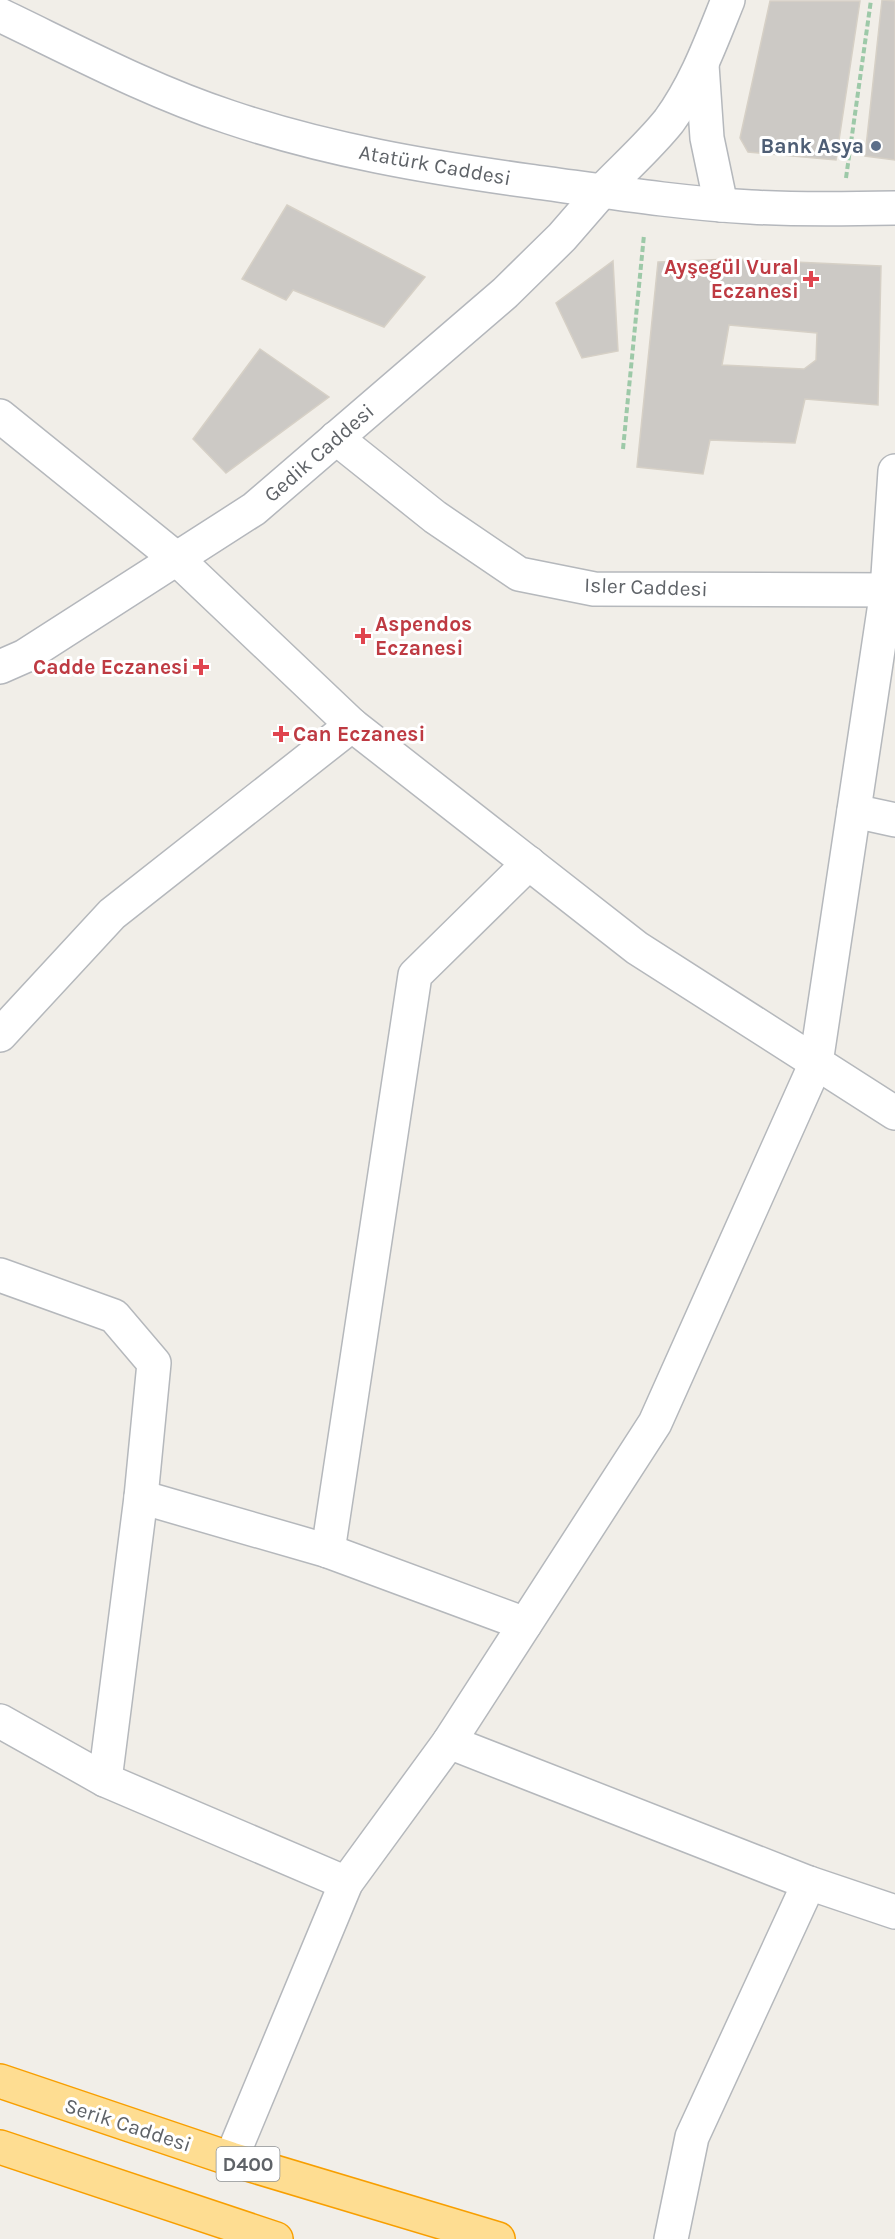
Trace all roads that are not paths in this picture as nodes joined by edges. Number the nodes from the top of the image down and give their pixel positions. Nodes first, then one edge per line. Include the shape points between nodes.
1 (728, 0) edge
2 (0, 15) edge
3 (702, 65) junction
4 (602, 191) junction
5 (721, 205) junction
6 (895, 208) edge
7 (0, 416) edge
8 (336, 438) junction
9 (895, 471) edge
10 (177, 559) junction
11 (891, 590) edge
12 (0, 667) edge
13 (352, 725) junction
14 (854, 811) junction
15 (895, 820) edge
16 (529, 863) junction
17 (0, 1035) edge
18 (816, 1063) junction
19 (895, 1113) edge
20 (0, 1275) edge
21 (141, 1497) junction
22 (328, 1551) junction
23 (525, 1623) junction
24 (0, 1721) edge
25 (449, 1742) junction
26 (105, 1780) junction
27 (346, 1883) junction
28 (809, 1883) junction
29 (895, 1912) edge
30 (0, 2081) edge
31 (0, 2147) edge
32 (231, 2159) junction
33 (276, 2239) edge
34 (498, 2239) edge
35 (671, 2239) edge

1 - 3 street, Gedik Caddesi
2 - 4 street, Atatürk Caddesi via 155,89 296,138 443,169
3 - 4 street, Gedik Caddesi via 669,120
3 - 5 street via 707,138
4 - 5 street, Atatürk Caddesi
4 - 8 street, Gedik Caddesi via 562,237 504,293
5 - 6 street, Atatürk Caddesi
7 - 10 street
8 - 10 street, Gedik Caddesi via 254,509
8 - 11 street, Isler Caddesi via 435,517 519,574 594,589
9 - 11 street
10 - 12 street, Gedik Caddesi via 25,656
10 - 13 street
11 - 14 street
13 - 16 street
13 - 17 street via 112,914
14 - 15 street
14 - 18 street
16 - 18 street via 637,948
16 - 22 street via 415,975
18 - 19 street
18 - 23 street via 655,1423
20 - 21 street via 114,1316 154,1363
21 - 22 street
21 - 26 street
22 - 23 street
23 - 25 street
24 - 26 street
25 - 27 street
25 - 28 street
26 - 27 street
27 - 32 street
28 - 29 street
28 - 35 street via 692,2136
30 - 32 highway, Serik Caddesi / D400
31 - 33 highway
32 - 34 highway, Serik Caddesi / D400

